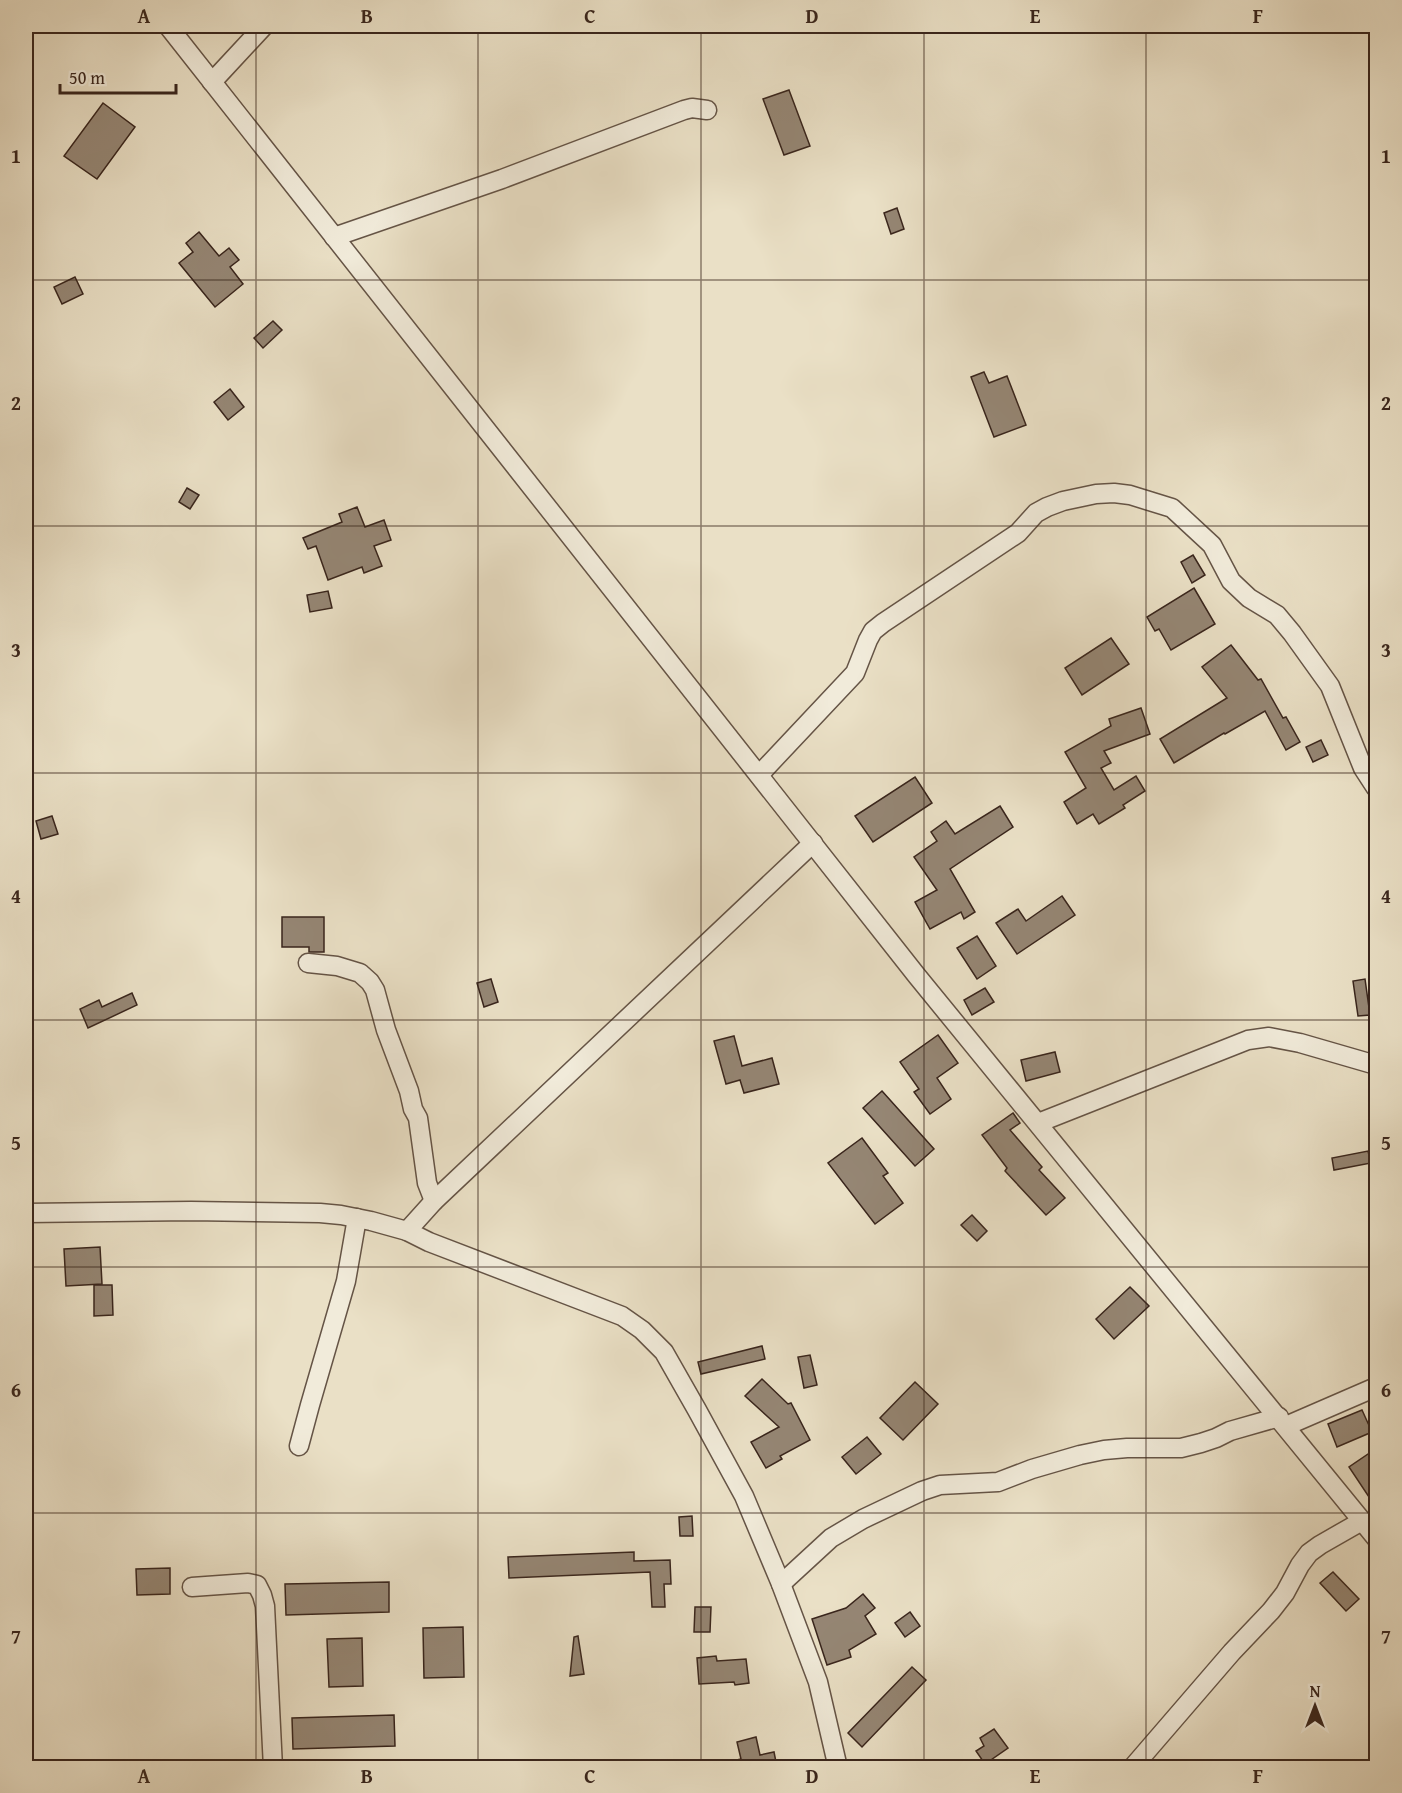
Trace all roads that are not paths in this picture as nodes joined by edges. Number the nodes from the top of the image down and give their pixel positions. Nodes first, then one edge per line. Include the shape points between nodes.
1 (168, 26) edge
2 (264, 26) edge
3 (212, 82) junction
4 (707, 110) dead end
5 (334, 237) junction
6 (759, 775) junction
7 (1377, 789) edge
8 (813, 843) junction
9 (308, 963) dead end
10 (1377, 1065) edge
11 (1038, 1124) junction
12 (434, 1201) junction
13 (26, 1213) edge
14 (357, 1218) junction
15 (407, 1231) junction
16 (1377, 1387) edge
17 (1282, 1422) junction
18 (299, 1446) dead end
19 (1362, 1521) junction
20 (1376, 1538) edge
21 (781, 1584) junction
22 (192, 1587) dead end
23 (273, 1767) edge
24 (838, 1767) edge
25 (1132, 1767) edge

1 - 3 street
2 - 3 street
3 - 5 street
4 - 5 street via 684,110
5 - 6 street
6 - 7 street via 855,673 873,631 883,623 1018,533 1036,513 1063,501 1114,493 1172,508 1212,545 1230,582 1277,615 1330,686 1363,768
6 - 8 street
8 - 11 street
8 - 12 street
9 - 12 street via 360,973 375,990 418,1118 425,1174
10 - 11 street via 1300,1042 1269,1037 1248,1040
11 - 17 street
12 - 15 street
13 - 14 street via 238,1211
14 - 15 street
14 - 18 street via 346,1281
15 - 21 street via 609,1311 642,1330 664,1352 697,1410 744,1496
16 - 17 street
17 - 19 street
17 - 21 street via 1230,1431 1181,1448 1127,1448 1080,1455 998,1482 940,1485 863,1519 831,1538
19 - 20 street
19 - 25 street via 1309,1553 1271,1611
21 - 24 street via 818,1682
22 - 23 street via 248,1583 257,1585 262,1595

